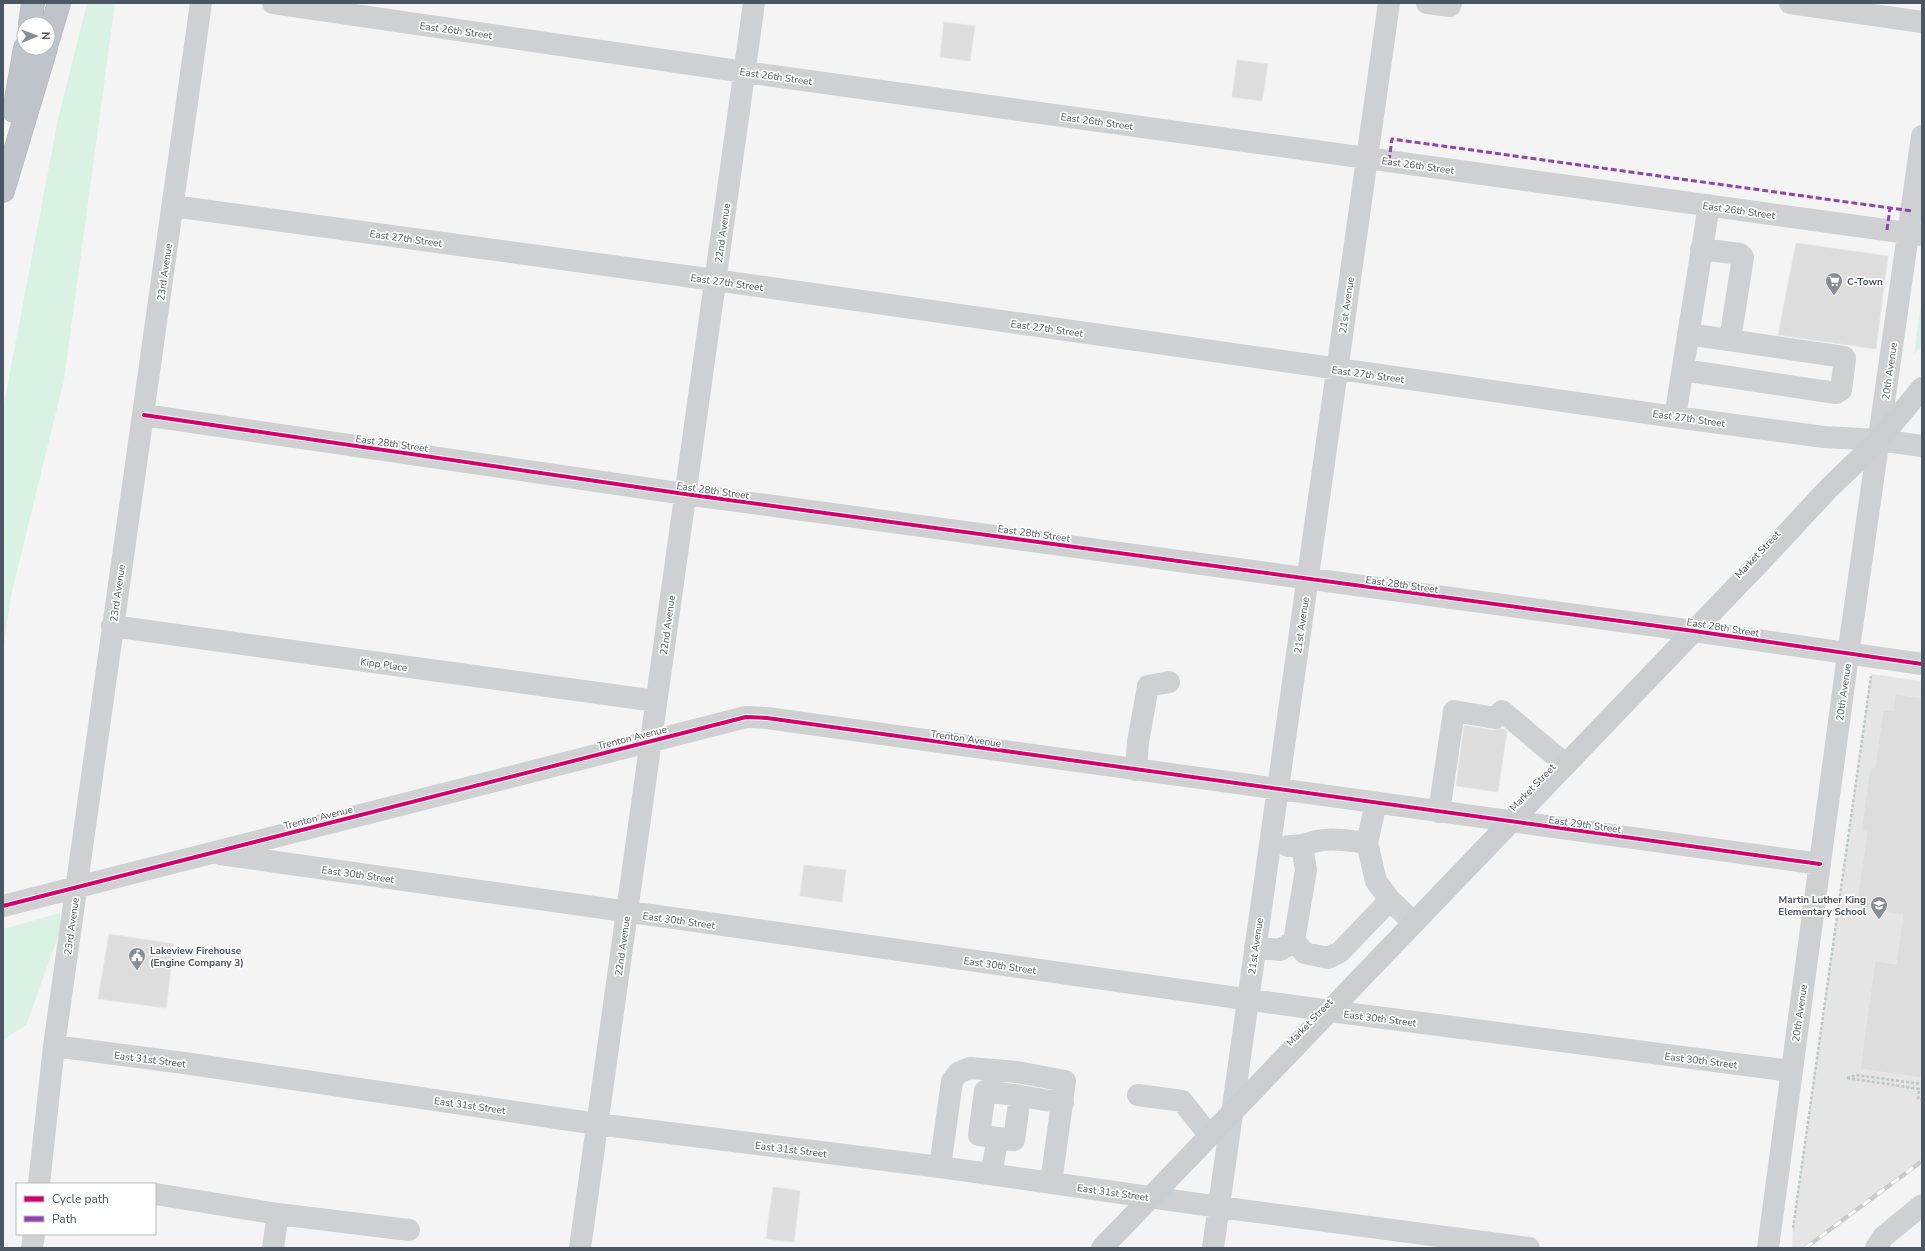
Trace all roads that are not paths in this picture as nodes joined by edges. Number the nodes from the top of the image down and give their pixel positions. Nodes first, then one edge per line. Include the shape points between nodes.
1 (33, 3) edge
2 (59, 3) edge
3 (202, 3) edge
4 (273, 3) edge
5 (754, 3) edge
6 (1389, 3) edge
7 (1427, 3) edge
8 (1451, 3) edge
9 (1790, 3) edge
10 (31, 16) edge
11 (55, 16) edge
12 (1922, 22) edge
13 (24, 56) edge
14 (44, 56) edge
15 (745, 72) junction
16 (1922, 136) edge
17 (1367, 158) junction
18 (3, 173) edge
19 (3, 191) edge
20 (1709, 205) junction
21 (173, 206) junction
22 (1915, 234) edge
23 (1701, 249) junction
24 (715, 280) junction
25 (1688, 334) junction
26 (1730, 340) junction
27 (1337, 370) junction
28 (1683, 370) junction
29 (1922, 388) edge
30 (144, 415) junction
31 (1676, 417) junction
32 (1879, 440) junction
33 (1922, 446) edge
34 (685, 494) junction
35 (1308, 580) junction
36 (112, 626) junction
37 (1694, 631) junction
38 (1848, 654) junction
39 (1922, 664) edge
40 (1169, 682) dead end
41 (656, 701) junction
42 (651, 740) junction
43 (1565, 764) junction
44 (1136, 770) junction
45 (1278, 790) junction
46 (1376, 803) junction
47 (1439, 812) junction
48 (1510, 822) junction
49 (1367, 843) junction
50 (1270, 844) junction
51 (1302, 847) junction
52 (209, 853) junction
53 (1820, 864) junction
54 (76, 886) junction
55 (4, 900) edge
56 (1390, 900) junction
57 (626, 913) junction
58 (1414, 923) junction
59 (1294, 942) junction
60 (1255, 947) junction
61 (1248, 999) junction
62 (1330, 1011) junction
63 (54, 1046) junction
64 (1791, 1071) junction
65 (1138, 1095) dead end
66 (1020, 1096) junction
67 (1063, 1104) junction
68 (1232, 1114) junction
69 (597, 1124) junction
70 (1210, 1136) junction
71 (998, 1138) junction
72 (940, 1167) junction
73 (991, 1174) junction
74 (39, 1183) edge
75 (1051, 1183) junction
76 (156, 1194) edge
77 (1152, 1197) junction
78 (1922, 1205) edge
79 (1218, 1207) junction
80 (278, 1214) junction
81 (409, 1230) dead end
82 (34, 1235) edge
83 (32, 1248) edge
84 (273, 1248) edge
85 (580, 1248) edge
86 (1102, 1248) edge
87 (1213, 1248) edge
88 (1529, 1248) edge
89 (1768, 1248) edge
90 (1876, 1248) edge

1 - 10 highway
2 - 11 highway
3 - 21 street, 23rd Avenue
4 - 15 street, East 26th Street
5 - 15 street, 22nd Avenue
6 - 17 street, 21st Avenue
7 - 8 street via 1450,6
9 - 12 street
13 - 18 highway
14 - 19 highway
15 - 17 street, East 26th Street
15 - 24 street, 22nd Avenue
16 - 22 street, 20th Avenue
17 - 20 street, East 26th Street
17 - 27 street, 21st Avenue
20 - 22 street, East 26th Street
20 - 23 street
21 - 24 street, East 27th Street
21 - 30 street, 23rd Avenue
22 - 32 street, 20th Avenue
23 - 25 street
23 - 26 street via 1740,254 1743,257
24 - 27 street, East 27th Street
24 - 34 street, 22nd Avenue
25 - 26 street
25 - 28 street
26 - 28 street via 1844,357 1840,391 1836,393
27 - 31 street, East 27th Street
27 - 35 street, 21st Avenue
28 - 31 street
29 - 32 main road, Market Street
30 - 34 street, East 28th Street
30 - 36 street, 23rd Avenue
31 - 32 street, East 27th Street via 1824,437
32 - 33 street, East 27th Street
32 - 37 main road, Market Street via 1829,488
32 - 38 street, 20th Avenue
34 - 35 street, East 28th Street via 910,523
34 - 41 street, 22nd Avenue
35 - 37 street, East 28th Street
35 - 45 street, 21st Avenue
36 - 41 street, Kipp Place
36 - 54 street, 23rd Avenue
37 - 38 street, East 28th Street
37 - 43 main road, Market Street
38 - 39 street, East 28th Street
38 - 53 street, 20th Avenue
40 - 44 street via 1148,686
41 - 42 street, 22nd Avenue
42 - 44 street, Trenton Avenue via 746,717 767,718
42 - 52 street, Trenton Avenue
42 - 57 street, 22nd Avenue
43 - 47 street via 1502,711 1496,718 1454,711
43 - 48 main road, Market Street
44 - 45 street, Trenton Avenue
45 - 46 street, East 29th Street
45 - 50 street, 21st Avenue
46 - 47 street, East 29th Street
46 - 49 street
47 - 48 street, East 29th Street
48 - 53 street, East 29th Street
48 - 58 main road, Market Street
49 - 51 street via 1338,839 1320,840
49 - 56 street via 1376,881
50 - 51 street
50 - 60 street, 21st Avenue
51 - 59 street via 1306,870
52 - 54 street, Trenton Avenue
52 - 57 street, East 30th Street
53 - 64 street, 20th Avenue
54 - 55 street, Trenton Avenue
54 - 63 street, 23rd Avenue
56 - 58 street
56 - 59 street via 1340,952 1328,958 1305,953
57 - 61 street, East 30th Street
57 - 69 street, 22nd Avenue
58 - 62 main road, Market Street
59 - 60 street via 1280,950
60 - 61 street, 21st Avenue
61 - 62 street, East 30th Street
61 - 68 street, 21st Avenue
62 - 64 street, East 30th Street
62 - 68 main road, Market Street
63 - 69 street, East 31st Street
63 - 74 street, 23rd Avenue
64 - 89 street, 20th Avenue
65 - 70 street via 1182,1101
66 - 67 street
66 - 71 street via 1014,1140
66 - 71 street via 985,1091 979,1135
67 - 72 street via 1065,1081 1017,1072 970,1068 958,1073 952,1081
67 - 75 street
68 - 70 main road, Market Street
68 - 79 street, 21st Avenue
69 - 72 street, East 31st Street
69 - 85 street, 22nd Avenue
70 - 77 main road, Market Street
71 - 73 street
72 - 73 street, East 31st Street
73 - 75 street, East 31st Street
75 - 77 street, East 31st Street
76 - 80 street
77 - 79 street, East 31st Street
77 - 86 main road, Market Street
78 - 90 street via 1883,1237
79 - 87 street, 21st Avenue
79 - 88 street, East 31st Street
80 - 81 street
80 - 84 street
82 - 83 street

